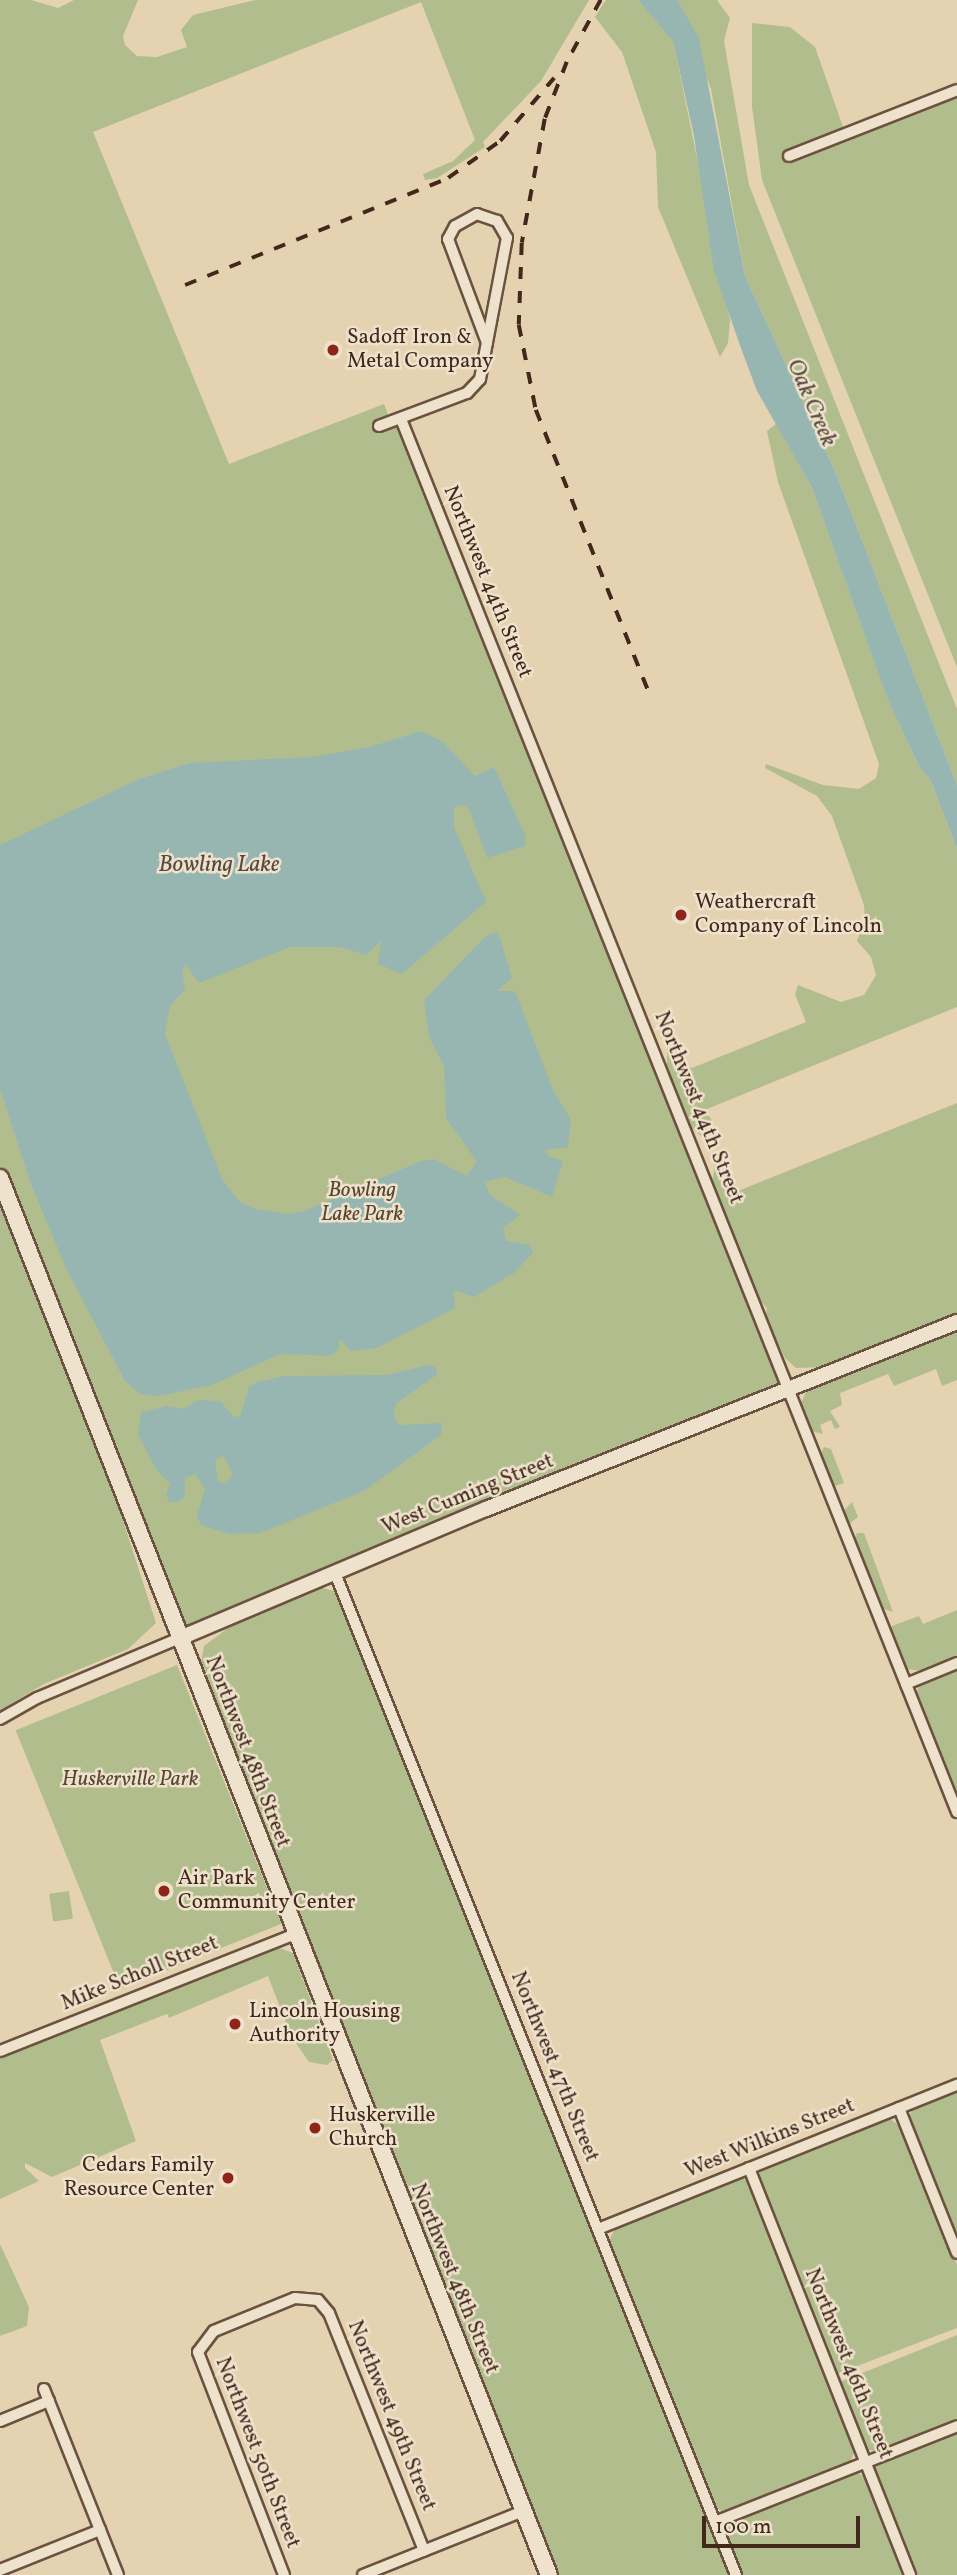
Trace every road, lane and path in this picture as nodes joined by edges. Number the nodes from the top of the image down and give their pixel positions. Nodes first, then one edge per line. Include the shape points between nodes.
1 (957, 90) edge
2 (789, 156) dead end
3 (487, 343) junction
4 (401, 419) junction
5 (379, 426) dead end
6 (0, 1178) edge
7 (957, 1322) edge
8 (789, 1389) junction
9 (335, 1573) junction
10 (180, 1638) junction
11 (957, 1663) edge
12 (906, 1684) junction
13 (0, 1719) edge
14 (957, 1812) edge
15 (295, 1934) junction
16 (0, 2051) edge
17 (957, 2085) edge
18 (899, 2108) junction
19 (749, 2168) junction
20 (598, 2228) junction
21 (957, 2253) edge
22 (200, 2344) joint
23 (44, 2389) dead end
24 (49, 2401) junction
25 (0, 2421) edge
26 (957, 2426) edge
27 (866, 2462) junction
28 (523, 2511) junction
29 (715, 2522) junction
30 (100, 2530) junction
31 (424, 2550) junction
32 (0, 2570) edge
33 (118, 2575) edge
34 (284, 2575) edge
35 (363, 2575) edge
36 (549, 2575) edge
37 (736, 2575) edge
38 (911, 2575) edge

1 - 2 street
3 - 3 street via 448,239 455,226 477,214 497,221 507,239
3 - 4 street via 475,386
4 - 5 street
4 - 8 street, Northwest 44th Street
6 - 10 main road, Northwest 48th Street
7 - 8 street, West Cuming Street
8 - 9 street, West Cuming Street
8 - 12 street, Northwest 44th Street
9 - 10 street, West Cuming Street
9 - 20 street, Northwest 47th Street
10 - 13 street, West Cuming Street via 37,1698
10 - 15 main road, Northwest 48th Street
11 - 12 street
12 - 14 street, Northwest 44th Street
15 - 16 street, Mike Scholl Street
15 - 28 main road, Northwest 48th Street
17 - 18 street, West Wilkins Street
18 - 19 street, West Wilkins Street
18 - 21 street
19 - 20 street, West Wilkins Street
19 - 27 street, Northwest 46th Street
20 - 29 street, Northwest 47th Street
22 - 31 street, Northwest 49th Street via 220,2328 295,2298 318,2300 329,2313
22 - 34 street, Northwest 50th Street via 200,2364
23 - 24 street
24 - 25 street
24 - 30 street
26 - 27 street
27 - 29 street
27 - 38 street, Northwest 46th Street
28 - 31 street
28 - 36 main road, Northwest 48th Street
29 - 37 street, Northwest 47th Street
30 - 32 street
30 - 33 street
31 - 35 street

